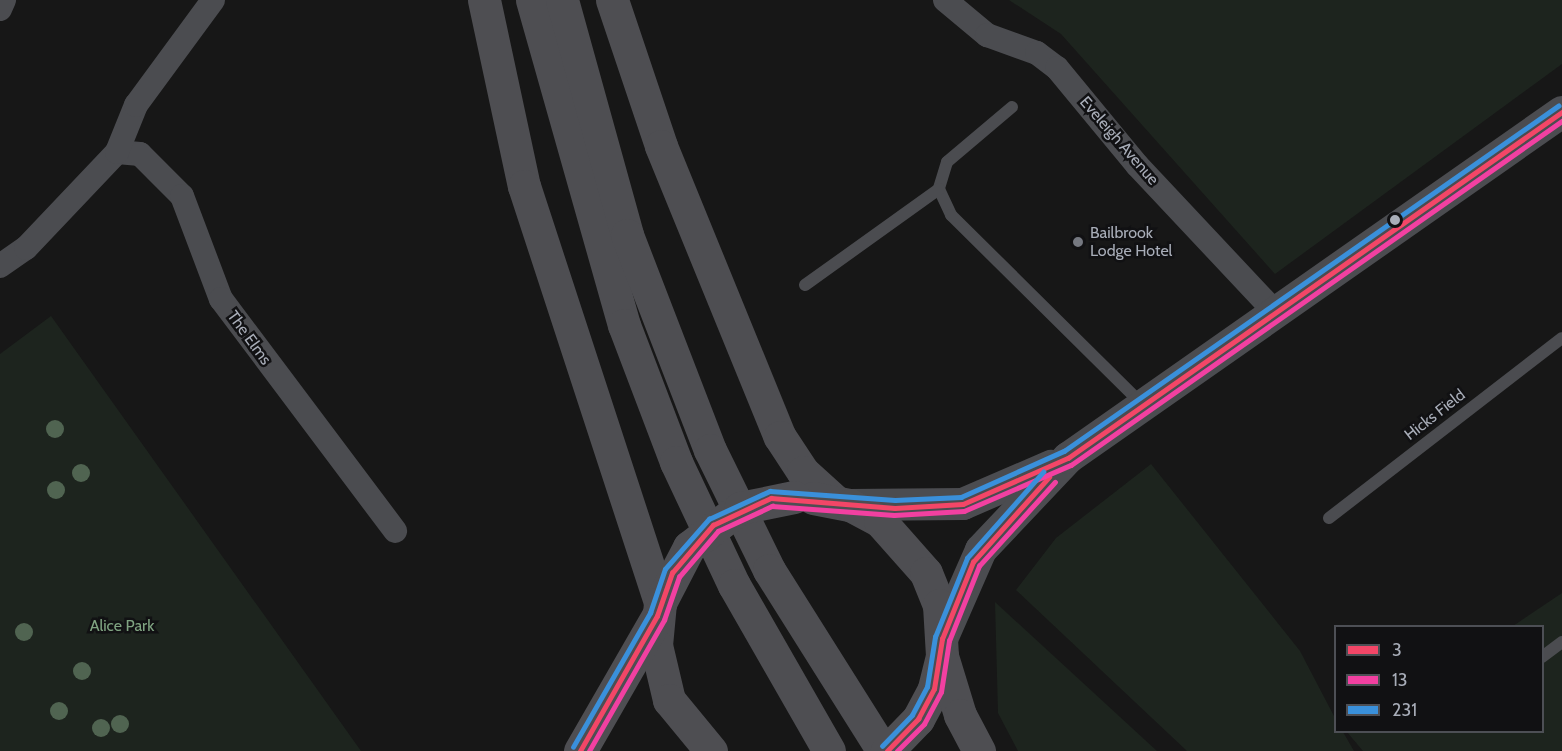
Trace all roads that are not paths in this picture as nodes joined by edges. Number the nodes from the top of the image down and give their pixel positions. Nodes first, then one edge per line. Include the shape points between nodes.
1 (4, 0) edge
2 (213, 0) edge
3 (483, 0) edge
4 (532, 0) edge
5 (562, 0) edge
6 (612, 0) edge
7 (945, 0) edge
8 (0, 9) edge
9 (1012, 107) dead end
10 (1562, 112) edge
11 (117, 152) junction
12 (939, 189) junction
13 (0, 266) edge
14 (805, 285) dead end
15 (1274, 311) junction
16 (1562, 338) edge
17 (1143, 405) junction
18 (1068, 458) junction
19 (842, 503) junction
20 (1329, 518) dead end
21 (395, 531) dead end
22 (659, 609) junction
23 (1562, 642) edge
24 (942, 648) junction
25 (1544, 656) edge
26 (580, 751) edge
27 (711, 751) edge
28 (829, 751) edge
29 (885, 751) edge
30 (979, 751) edge

1 - 8 street
2 - 11 street via 136,105
3 - 22 highway via 524,186
4 - 28 highway via 624,325 676,462 735,585
5 - 29 highway via 627,235 710,450 769,570
6 - 19 highway via 661,146 780,437 803,472
7 - 15 street, Eveleigh Avenue via 987,35 1037,53 1057,68 1137,165
9 - 12 lane via 947,162
10 - 15 street
11 - 13 street via 26,248
11 - 21 street, The Elms via 140,154 182,196 221,299
12 - 14 lane
12 - 17 lane via 951,215
15 - 17 street
16 - 20 lane, Hicks Field
17 - 18 street
18 - 19 street via 963,504
18 - 24 street via 981,550
19 - 22 highway, bridge via 794,497 740,508 689,547
19 - 24 highway via 880,521 926,573 939,605
22 - 26 highway
22 - 27 highway via 660,673 669,700
23 - 25 lane
24 - 29 highway via 918,718
24 - 30 highway via 960,716

